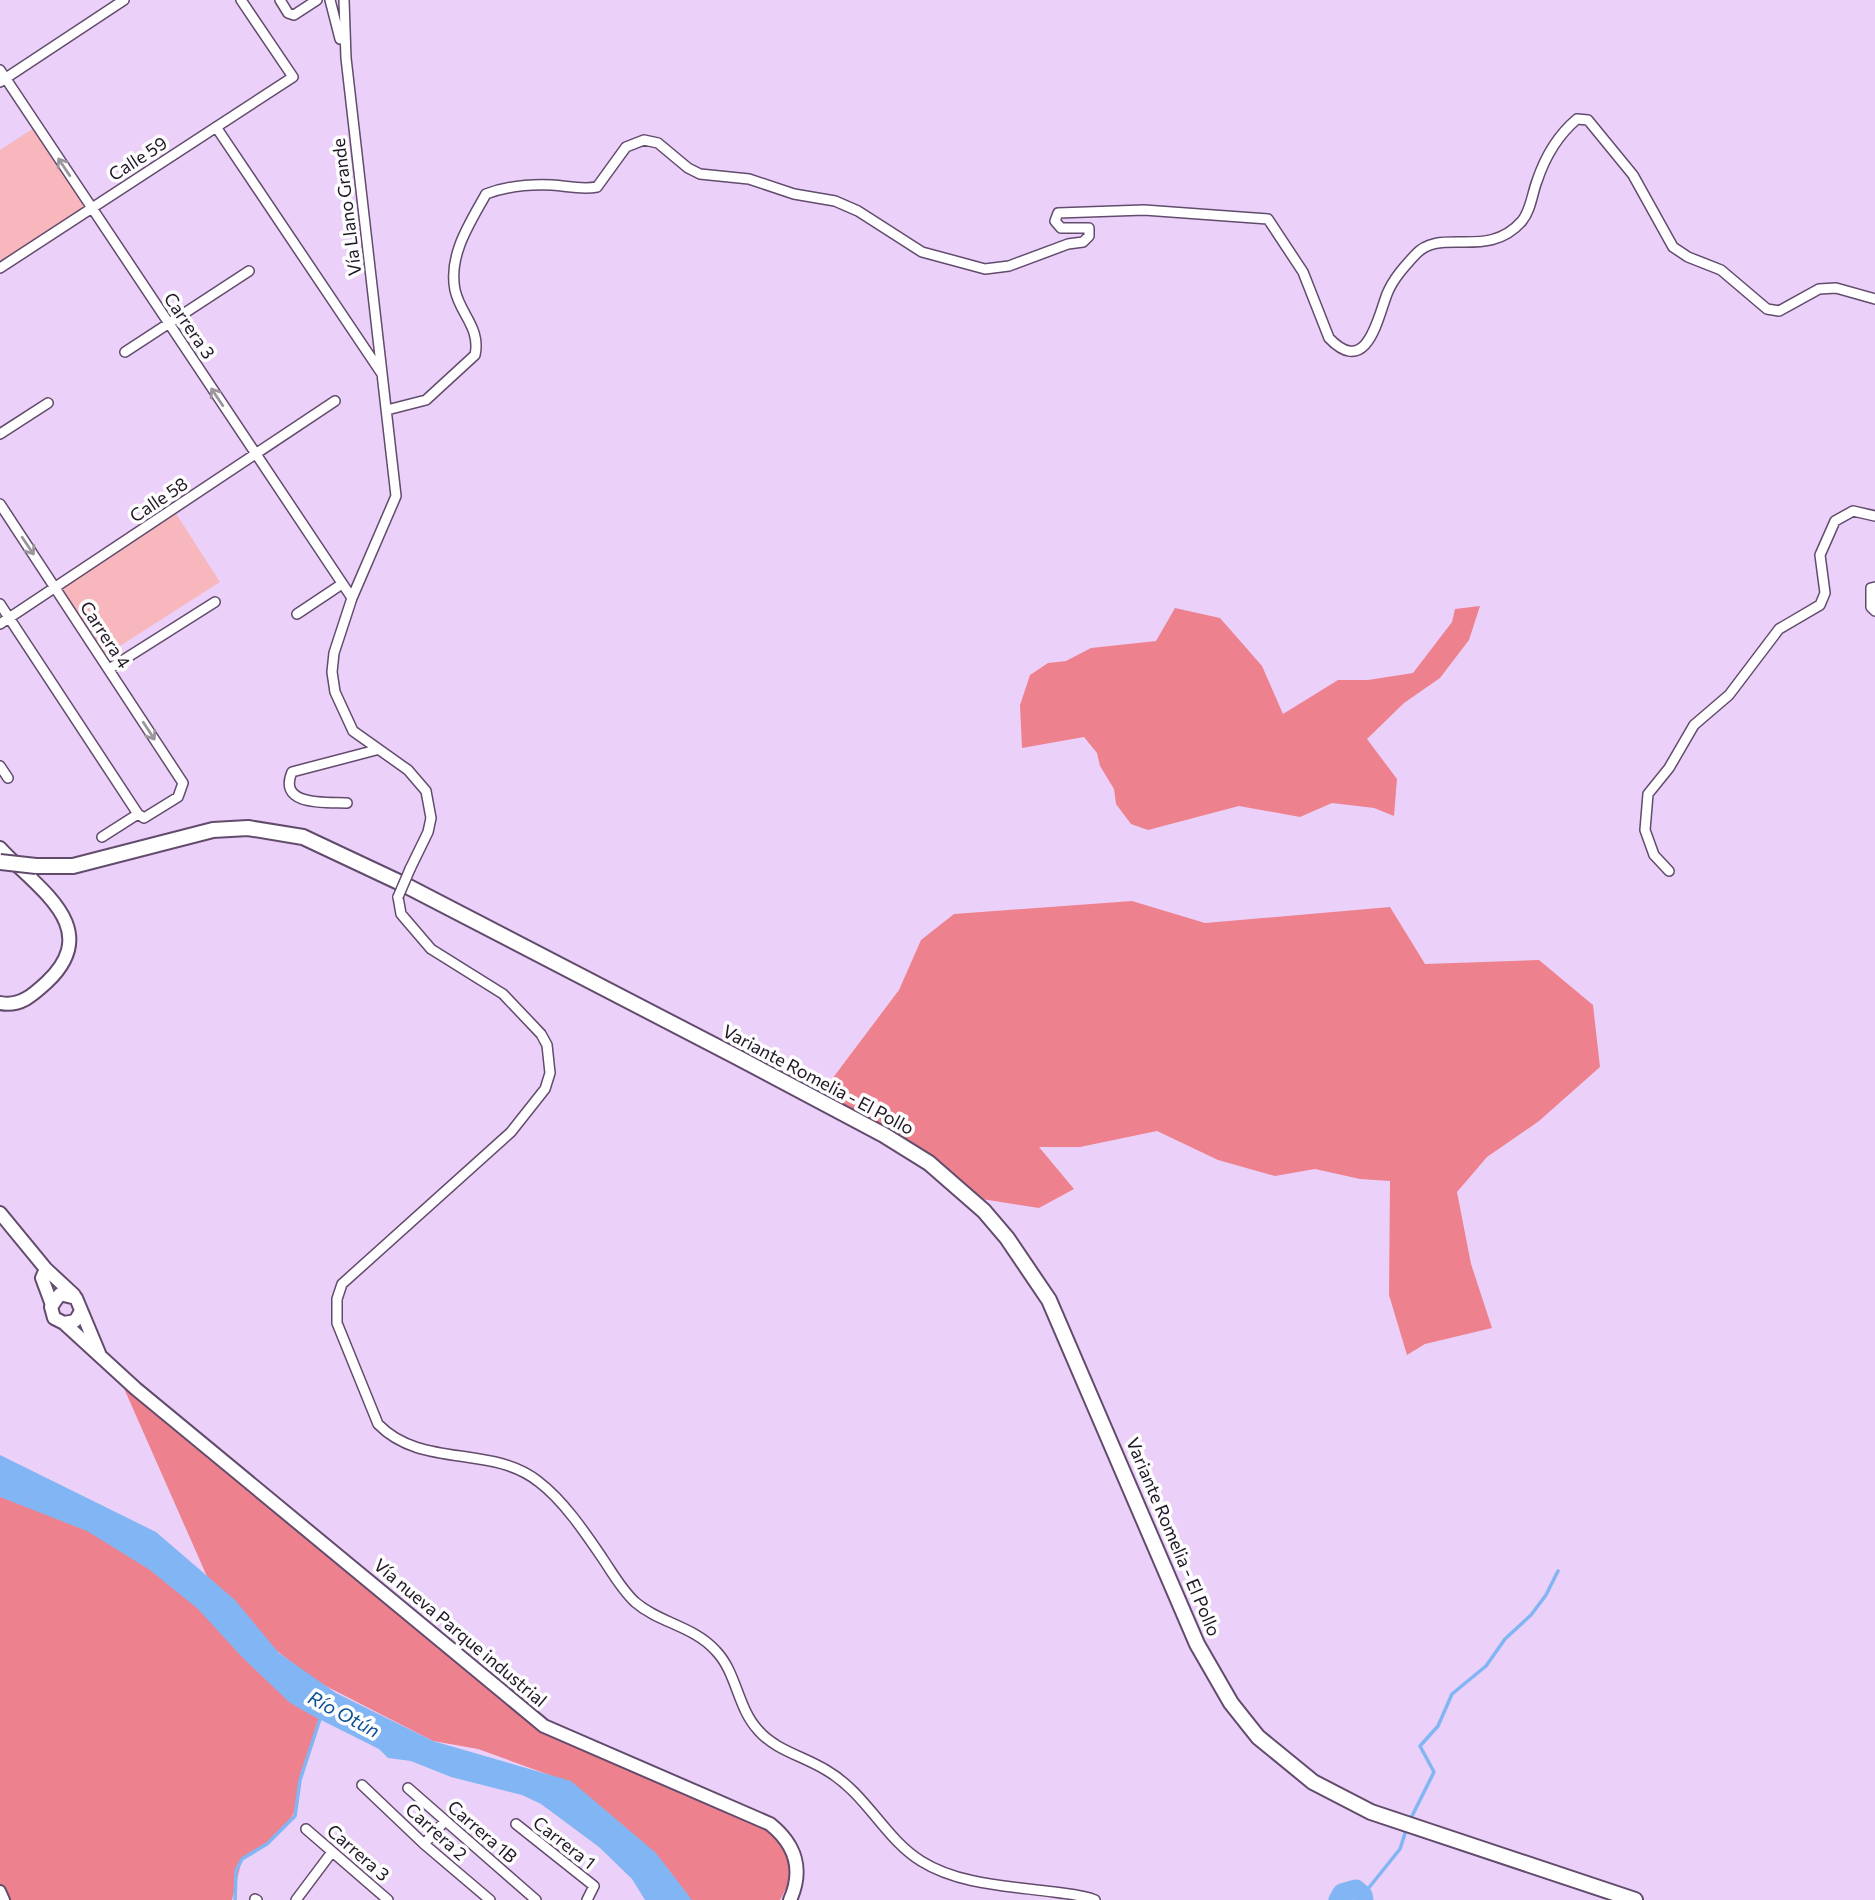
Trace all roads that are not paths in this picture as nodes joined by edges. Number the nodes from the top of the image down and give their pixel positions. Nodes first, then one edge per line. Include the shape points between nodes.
1 (124, 0) edge
2 (242, 0) edge
3 (279, 0) edge
4 (317, 0) edge
5 (330, 0) edge
6 (344, 0) edge
7 (346, 58) junction
8 (2, 77) edge
9 (216, 127) junction
10 (91, 209) junction
11 (0, 268) edge
12 (249, 271) dead end
13 (1875, 299) edge
14 (168, 324) junction
15 (125, 352) dead end
16 (383, 375) junction
17 (335, 401) dead end
18 (48, 403) dead end
19 (387, 410) junction
20 (0, 434) edge
21 (255, 454) junction
22 (0, 504) edge
23 (1875, 516) edge
24 (342, 584) junction
25 (1875, 587) edge
26 (55, 588) junction
27 (352, 598) junction
28 (215, 602) dead end
29 (0, 604) edge
30 (1875, 611) edge
31 (297, 614) dead end
32 (9, 618) junction
33 (0, 624) edge
34 (109, 669) junction
35 (376, 750) junction
36 (0, 766) edge
37 (8, 778) dead end
38 (347, 803) dead end
39 (138, 814) junction
40 (102, 838) dead end
41 (0, 848) edge
42 (0, 862) edge
43 (1669, 871) dead end
44 (0, 1003) edge
45 (0, 1213) edge
46 (46, 1269) junction
47 (74, 1296) junction
48 (52, 1305) junction
49 (81, 1311) junction
50 (64, 1324) junction
51 (99, 1353) junction
52 (362, 1785) dead end
53 (408, 1788) dead end
54 (445, 1821) junction
55 (516, 1824) dead end
56 (306, 1829) dead end
57 (424, 1844) junction
58 (332, 1852) junction
59 (0, 1891) edge
60 (792, 1897) edge
61 (4, 1900) edge
62 (296, 1900) edge
63 (388, 1900) edge
64 (490, 1900) edge
65 (536, 1900) edge
66 (587, 1900) edge
67 (1095, 1900) edge
68 (1635, 1900) edge

1 - 8 street
2 - 9 street, Calle 59 via 293,76
3 - 4 street via 294,15
5 - 7 street
6 - 7 street, Vía Llano Grande
7 - 16 street, Vía Llano Grande
10 -> 8 street, Carrera 3
9 - 10 street, Calle 59
9 - 16 street
10 - 11 street, Calle 59
10 - 14 street, Carrera 3
12 - 14 street
13 - 19 street via 1836,288 1819,289 1779,311 1767,309 1721,270 1673,247 1633,175 1588,120 1577,119 1564,130 1537,179 1521,222 1490,242 1430,244 1418,251 1387,293 1376,332 1365,345 1353,349 1329,338 1303,272 1268,219 1144,210 1058,213 1055,221 1061,229 1089,228 1089,236 1009,267 985,270 922,252 835,201 749,179 700,174 658,144 644,140 626,147 597,187 506,186 485,194 459,246 454,268 455,292 477,336 475,355 426,400
14 - 15 street
21 -> 14 street, Carrera 3
16 - 19 street, Vía Llano Grande
17 - 21 street, Calle 58
18 - 20 street
19 - 27 street, Vía Llano Grande via 396,496
21 - 24 street, Carrera 3
21 - 26 street, Calle 58
22 -> 26 street, Carrera 4
23 - 43 street via 1853,511 1835,521 1821,555 1825,593 1820,604 1779,629 1729,695 1694,725 1648,794 1645,830 1654,855
24 - 27 street, Carrera 3
24 - 31 street
25 - 30 street via 1871,588
26 - 32 street, Calle 58
26 - 34 street, Carrera 4
27 - 35 street, Vía Llano Grande via 334,653 335,692 353,731
28 - 34 street
29 - 32 street
32 - 33 street, Calle 58
32 - 39 street
34 -> 39 street, Carrera 4 via 183,783 178,797 144,818
35 - 38 street via 292,772 289,778 292,793 300,800
35 - 67 street, Vía Llano Grande, bridge via 414,776 429,803 428,832 398,897 401,914 431,949 503,994 541,1034 551,1073 545,1089 511,1132 342,1284 337,1323 378,1424 412,1447 489,1461 524,1472 541,1483 635,1602 716,1650 744,1711 763,1736 849,1786 920,1861 961,1878
36 - 37 street
39 - 40 street
41 - 44 main road via 57,903 68,925 69,953 32,997 10,1005
42 - 68 highway, Variante Romelia - El Pollo, bridge via 73,866 213,830 248,828 303,836 735,1056 929,1163 984,1211 1030,1269 1062,1328 1206,1661 1258,1737 1313,1782 1396,1823
45 - 46 main road, Vía nueva Parque industrial
46 - 47 main road, Vía nueva Parque industrial
46 - 48 main road, Vía nueva Parque industrial via 42,1278
47 - 48 main road via 61,1294
47 - 49 main road, Vía nueva Parque industrial
48 - 50 main road, Vía nueva Parque industrial via 53,1315
49 - 50 main road via 75,1321
49 - 51 main road, Vía nueva Parque industrial
50 - 51 main road, Vía nueva Parque industrial
51 - 60 main road, Vía nueva Parque industrial via 135,1388 544,1726 770,1824 795,1855 799,1872
52 - 57 street, Carrera 2
53 - 54 street, Carrera 1B
54 - 57 street
54 - 65 street, Carrera 1B
55 - 66 street, Carrera 1 via 594,1886
56 - 58 street, Carrera 3
57 - 64 street, Carrera 2
58 - 62 street
58 - 63 street, Carrera 3
59 - 61 street

